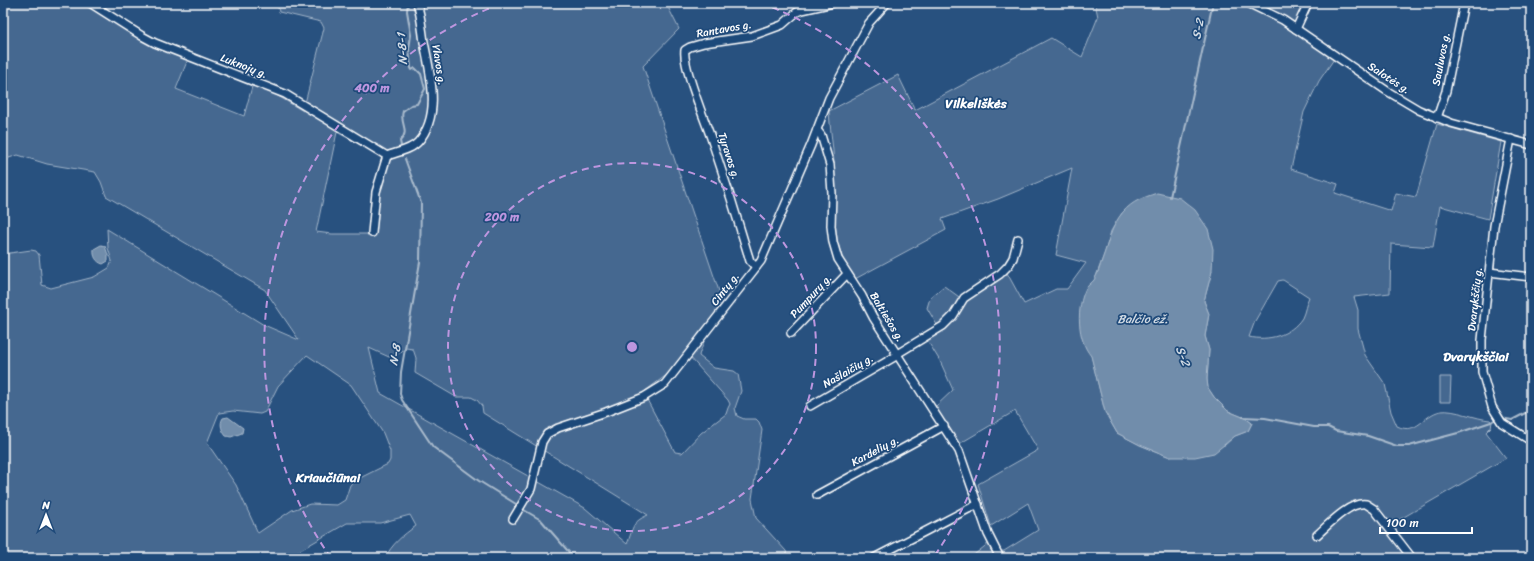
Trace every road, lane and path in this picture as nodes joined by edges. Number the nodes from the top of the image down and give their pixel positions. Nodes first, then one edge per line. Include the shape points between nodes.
1 (90, 3) edge
2 (417, 3) edge
3 (833, 3) edge
4 (877, 3) edge
5 (1248, 3) edge
6 (1308, 3) edge
7 (1464, 3) edge
8 (885, 5) edge
9 (1296, 28) junction
10 (685, 50) joint
11 (1437, 118) junction
12 (817, 130) junction
13 (1511, 140) junction
14 (1531, 145) edge
15 (387, 156) junction
16 (372, 232) dead end
17 (1018, 239) dead end
18 (756, 267) junction
19 (1489, 272) junction
20 (847, 274) junction
21 (1531, 277) edge
22 (791, 333) dead end
23 (898, 355) junction
24 (810, 406) dead end
25 (944, 426) junction
26 (1531, 441) edge
27 (817, 495) dead end
28 (978, 504) junction
29 (513, 519) dead end
30 (1317, 535) dead end
31 (874, 558) edge
32 (1000, 558) edge
33 (1412, 558) edge

1 - 15 street, Luknojų g. via 155,43 285,94
2 - 15 street, Ylavos g. via 432,84 428,124 423,135 413,146
3 - 10 street, Rantavos g. via 800,11 782,25 752,36 704,43
4 - 8 street
5 - 9 street, Salotės g.
6 - 9 street
7 - 11 street, Sauluvos g. via 1446,91
8 - 12 street, Cintų g. via 864,32 829,98
9 - 11 street, Salotės g. via 1387,91
10 - 18 street, Tyravos g. via 684,58 750,261
11 - 13 street, Salotės g.
12 - 18 street, Cintų g.
12 - 20 street, Baltiešos g. via 821,135 830,165 833,242 838,259
13 - 14 street, Salotės g.
13 - 19 street, Dvarykščių g. via 1494,226
15 - 16 street via 376,192
17 - 23 street, Našlaičių g. via 1013,258 1000,274 964,298 943,326
18 - 29 street, Cintų g. via 665,384 644,397 547,434 542,442 530,489
19 - 21 street
19 - 26 street, Dvarykščių g. via 1482,340 1484,383 1492,407 1502,423
20 - 22 street, Pumpurų g.
20 - 23 street, Baltiešos g.
23 - 24 street, Našlaičių g.
23 - 25 street, Baltiešos g.
25 - 27 street, Kardelių g.
25 - 28 street, Baltiešos g. via 959,451
28 - 31 street
28 - 32 street, Baltiešos g. via 988,534
30 - 33 street via 1336,517 1354,506 1366,504 1374,509

